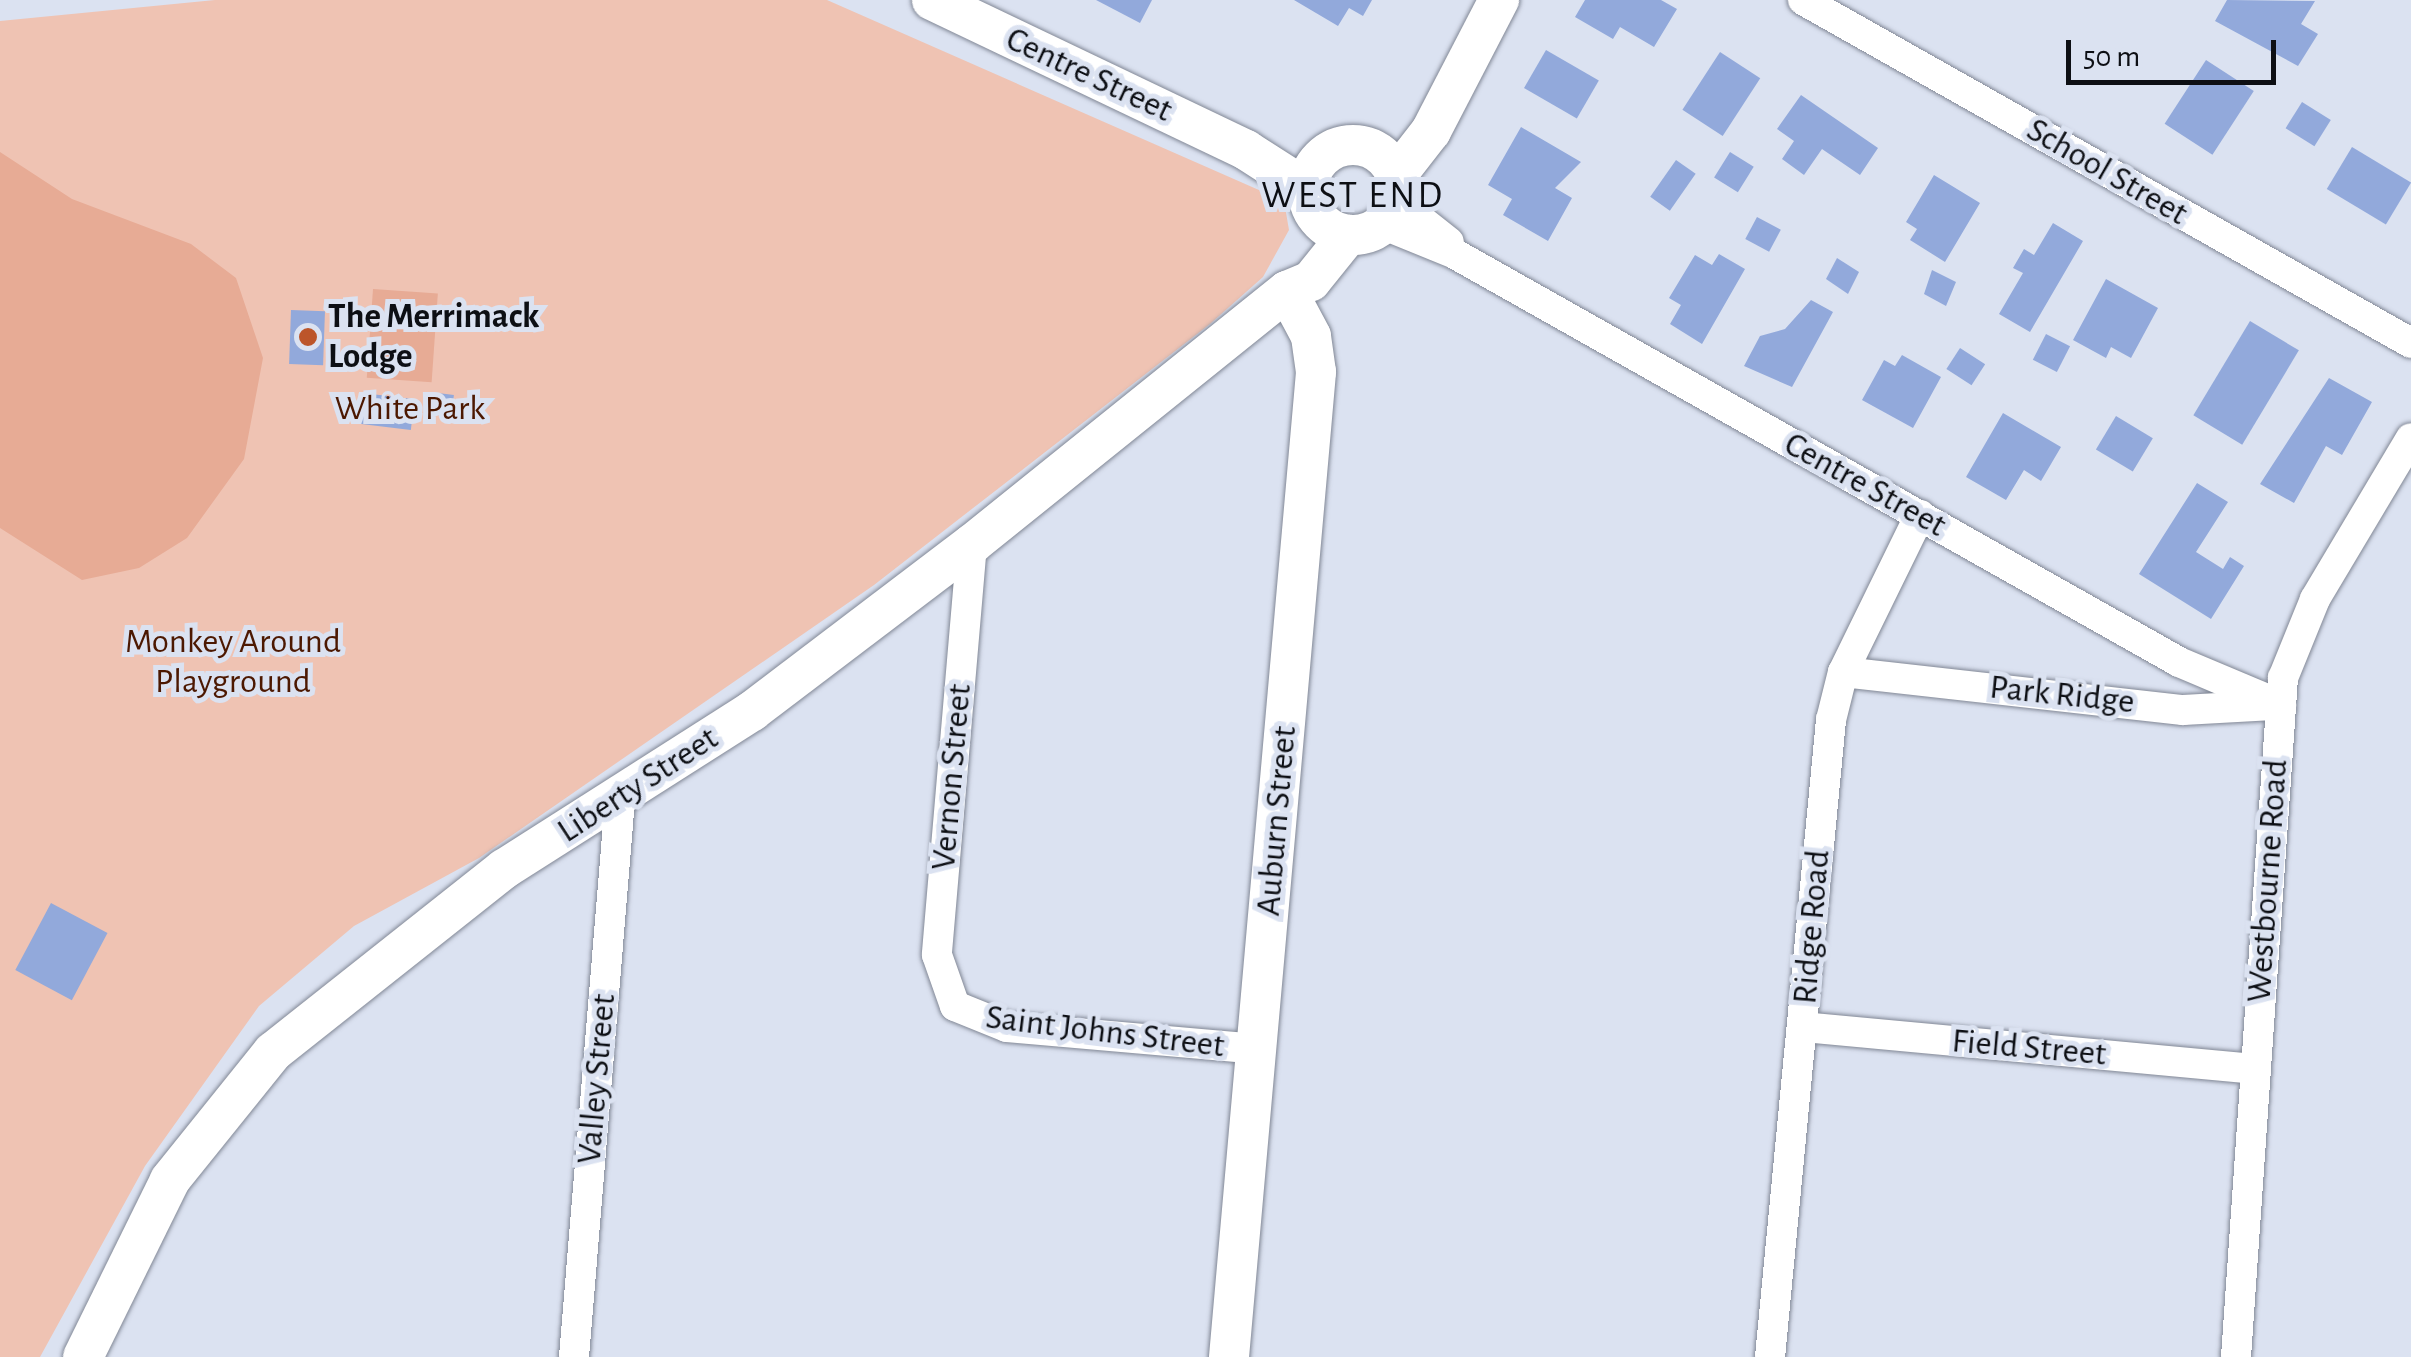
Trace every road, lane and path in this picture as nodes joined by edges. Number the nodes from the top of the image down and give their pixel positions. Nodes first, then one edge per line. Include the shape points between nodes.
1 (932, 0) edge
2 (1498, 0) edge
3 (1803, 0) edge
4 (1355, 193) junction
5 (1286, 291) junction
6 (2411, 343) edge
7 (2411, 438) edge
8 (1920, 515) junction
9 (972, 544) junction
10 (1844, 672) junction
11 (2281, 705) junction
12 (620, 800) junction
13 (955, 1006) joint
14 (1803, 1027) junction
15 (1257, 1049) junction
16 (2255, 1070) junction
17 (84, 1357) edge
18 (574, 1357) edge
19 (1230, 1357) edge
20 (1770, 1357) edge
21 (2236, 1357) edge

1 - 4 street, Centre Street via 1246,150
2 - 4 street, Liberty Street via 1440,105
3 - 6 street, School Street
4 - 5 street, Liberty Street via 1311,281
4 - 8 street, Centre Street via 1446,236 1455,254
5 - 9 street, Liberty Street
5 - 15 street, Auburn Street via 1311,336 1316,372
7 - 11 street, Westbourne Road via 2315,599 2292,648
8 - 10 street, Ridge Road
8 - 11 street, Centre Street via 2179,662
9 - 12 street, Liberty Street
9 - 13 street, Vernon Street via 938,955
10 - 11 street, Park Ridge via 2183,710
10 - 14 street, Ridge Road
11 - 16 street, Westbourne Road
12 - 17 street, Liberty Street via 440,915 273,1052 170,1180
12 - 18 street, Valley Street
13 - 15 street, Saint Johns Street via 1007,1028
14 - 16 street, Field Street
14 - 20 street, Ridge Road
15 - 19 street, Auburn Street
16 - 21 street, Westbourne Road

